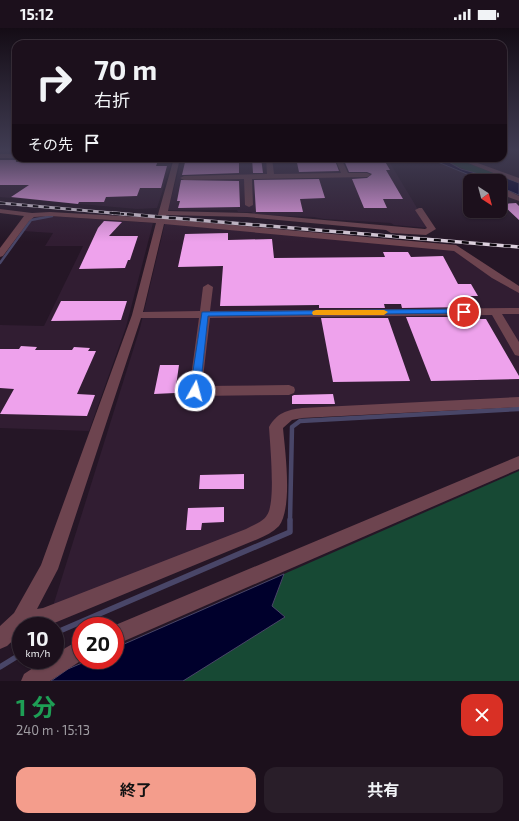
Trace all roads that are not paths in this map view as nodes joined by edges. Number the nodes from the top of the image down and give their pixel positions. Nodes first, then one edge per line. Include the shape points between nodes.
1 (171, 180) edge
2 (248, 180) edge
3 (507, 193) edge
4 (519, 199) edge
5 (249, 205) dead end
6 (420, 210) dead end
7 (0, 211) edge
8 (32, 215) junction
9 (161, 217) junction
10 (0, 254) edge
11 (208, 287) dead end
12 (519, 290) edge
13 (495, 311) junction
14 (519, 311) edge
15 (204, 314) junction
16 (137, 315) junction
17 (519, 352) edge
18 (289, 390) dead end
19 (519, 402) edge
20 (519, 462) edge
21 (23, 617) edge
22 (45, 617) edge
23 (12, 628) edge
24 (124, 630) edge
25 (0, 639) edge
26 (72, 655) edge
27 (31, 681) edge

1 - 9 street
2 - 5 street
3 - 4 street
6 - 9 street via 432,229 426,232 317,220 191,212
7 - 8 street
8 - 9 street
8 - 10 street via 26,219
9 - 12 street via 456,248
9 - 16 street
11 - 15 street
13 - 14 street
13 - 15 street
13 - 17 street
15 - 16 street
15 - 18 street via 195,391
16 - 21 street via 49,569
19 - 22 street via 288,415 276,427 279,505 275,518 267,526
20 - 24 street
23 - 25 street
26 - 27 street

